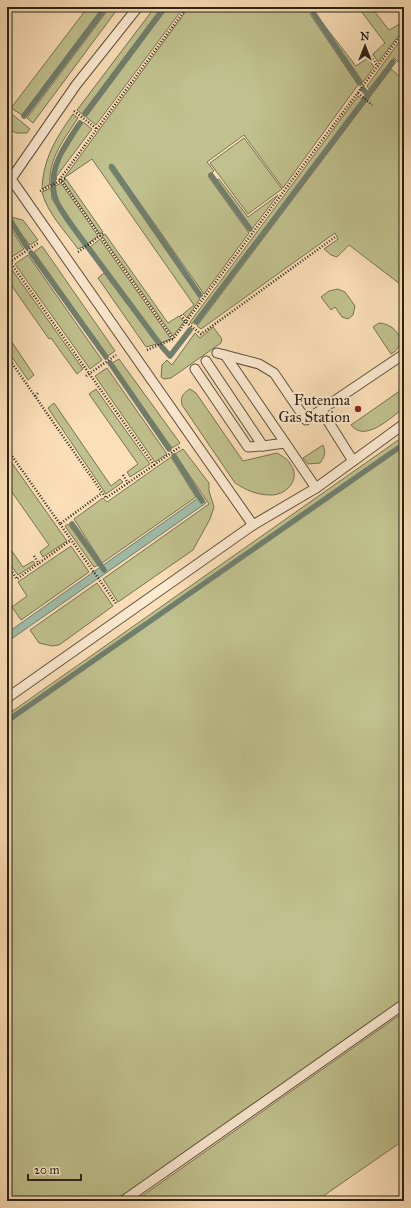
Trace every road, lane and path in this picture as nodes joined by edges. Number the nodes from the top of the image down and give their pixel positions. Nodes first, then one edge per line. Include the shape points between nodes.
1 (138, 7) edge
2 (187, 7) edge
3 (402, 21) dead end
4 (404, 25) edge
5 (404, 31) edge
6 (370, 56) dead end
7 (378, 66) junction
8 (359, 94) junction
9 (372, 104) dead end
10 (74, 111) dead end
11 (97, 128) junction
12 (66, 178) dead end
13 (61, 181) junction
14 (9, 182) edge
15 (40, 192) dead end
16 (104, 233) dead end
17 (100, 236) junction
18 (334, 237) dead end
19 (38, 243) dead end
20 (78, 252) dead end
21 (10, 262) junction
22 (7, 264) edge
23 (182, 315) dead end
24 (186, 322) junction
25 (173, 339) junction
26 (146, 350) dead end
27 (404, 354) edge
28 (116, 355) dead end
29 (7, 356) edge
30 (206, 361) dead end
31 (195, 369) dead end
32 (90, 373) junction
33 (86, 376) dead end
34 (39, 392) dead end
35 (35, 396) junction
36 (321, 410) junction
37 (404, 424) edge
38 (285, 443) junction
39 (181, 446) dead end
40 (263, 446) junction
41 (7, 449) edge
42 (354, 462) junction
43 (154, 465) junction
44 (123, 475) dead end
45 (128, 483) junction
46 (316, 488) junction
47 (102, 492) junction
48 (60, 524) junction
49 (253, 525) junction
50 (71, 540) junction
51 (34, 556) dead end
52 (39, 564) junction
53 (7, 566) edge
54 (117, 606) dead end
55 (7, 698) edge
56 (404, 1004) edge
57 (123, 1201) edge

1 - 14 lane via 76,85
2 - 11 path
3 - 4 path
5 - 7 path
6 - 7 path
7 - 8 path
8 - 9 path
8 - 24 path
10 - 11 path
11 - 13 path
12 - 13 path
13 - 15 path
13 - 17 path
14 - 49 lane
16 - 17 path
17 - 20 path
17 - 25 path
18 - 24 path via 201,334
19 - 21 path
21 - 22 path
21 - 32 path
23 - 24 path
24 - 25 path
25 - 26 path
27 - 36 lane
28 - 32 path
29 - 35 path
30 - 40 lane
31 - 40 lane via 248,447
32 - 33 path
32 - 43 path
34 - 35 path
35 - 47 path
36 - 38 lane via 306,420 274,373 259,364 221,354
36 - 42 lane
37 - 42 lane
38 - 40 lane
38 - 46 lane
39 - 43 path
41 - 48 path
42 - 46 lane
43 - 45 path
44 - 45 path
45 - 47 path via 106,498
46 - 49 lane
47 - 48 path
48 - 50 path
49 - 55 lane
50 - 52 path
50 - 54 path
51 - 52 path
52 - 53 path via 17,580
56 - 57 lane

